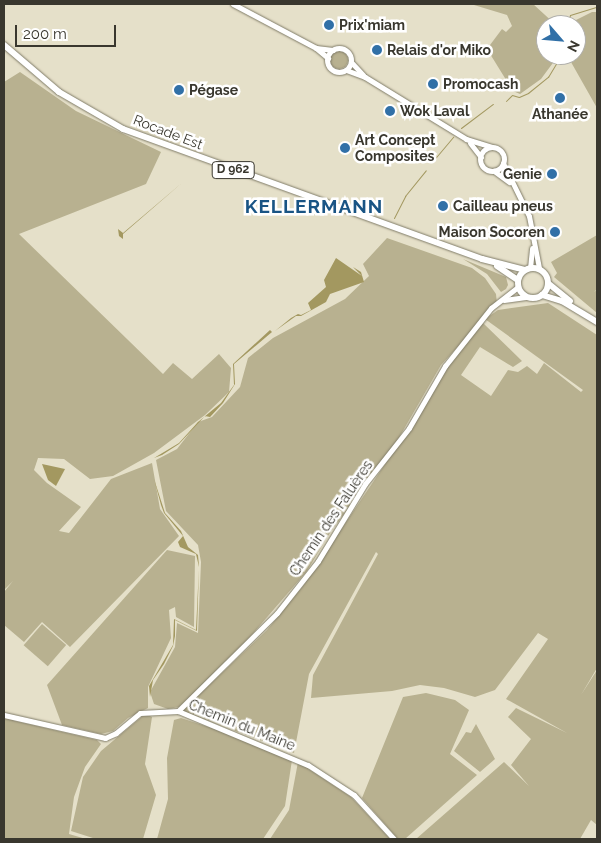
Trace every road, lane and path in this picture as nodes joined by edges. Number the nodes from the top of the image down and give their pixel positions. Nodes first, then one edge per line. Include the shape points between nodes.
1 (233, 4) edge
2 (4, 45) edge
3 (316, 48) junction
4 (333, 50) junction
5 (328, 58) junction
6 (351, 62) junction
7 (346, 70) junction
8 (365, 77) junction
9 (466, 139) junction
10 (492, 147) junction
11 (481, 156) junction
12 (503, 163) junction
13 (493, 171) junction
14 (511, 184) junction
15 (533, 243) junction
16 (482, 259) junction
17 (539, 268) junction
18 (527, 269) junction
19 (518, 284) junction
20 (548, 284) junction
21 (542, 295) junction
22 (526, 297) junction
23 (504, 300) junction
24 (597, 321) edge
25 (178, 711) junction
26 (4, 715) edge
27 (394, 839) edge

1 - 3 street
2 - 16 main road, Rocade Est / D 962 via 58,92 123,129
3 - 4 street
3 - 5 street
4 - 5 street
4 - 6 street via 347,51
5 - 7 street via 332,70
6 - 7 street
6 - 8 street
7 - 8 street
8 - 9 street
9 - 10 street
9 - 11 street
10 - 11 street
10 - 12 street via 502,152
11 - 13 street via 484,168
12 - 13 street
12 - 14 street
13 - 14 street
14 - 15 street via 527,209
15 - 17 street
15 - 18 street
16 - 18 main road, Rocade Est / D 962
16 - 19 main road, Rocade Est / D 962
17 - 18 main road
17 - 20 main road via 546,274
18 - 19 main road
19 - 22 main road
19 - 23 street, Chemin des Faluères
20 - 21 main road
20 - 24 main road
21 - 22 main road
21 - 24 main road via 562,301
22 - 23 street
23 - 25 street, Chemin des Faluères via 491,308 446,366 420,413 361,490 309,574 263,630
25 - 26 street, Chemin du Maine via 140,713 105,738
25 - 27 street, Chemin du Maine via 308,765 354,795

